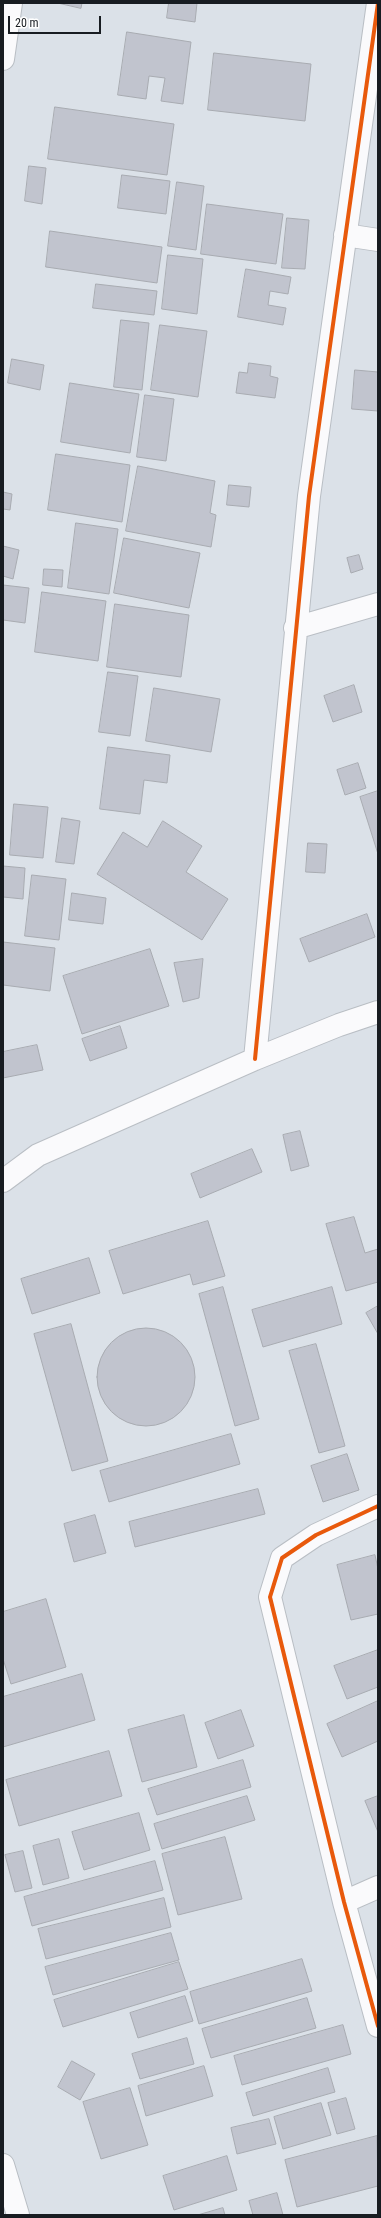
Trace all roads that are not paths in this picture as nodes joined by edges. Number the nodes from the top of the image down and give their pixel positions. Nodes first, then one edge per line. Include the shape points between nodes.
1 (11, 3) edge
2 (378, 3) edge
3 (3, 59) edge
4 (345, 235) junction
5 (378, 240) edge
6 (378, 604) edge
7 (295, 628) junction
8 (378, 1012) edge
9 (254, 1060) junction
10 (3, 1181) edge
11 (378, 1506) edge
12 (378, 1887) edge
13 (344, 1902) junction
14 (378, 2026) edge
15 (3, 2165) edge
16 (18, 2215) edge

1 - 3 street
2 - 4 street
4 - 5 street
4 - 7 street via 309,496
6 - 7 street
7 - 9 street
8 - 9 street
9 - 10 street via 38,1155
11 - 13 street via 316,1535 282,1558 270,1597
12 - 13 street
13 - 14 street
15 - 16 street

